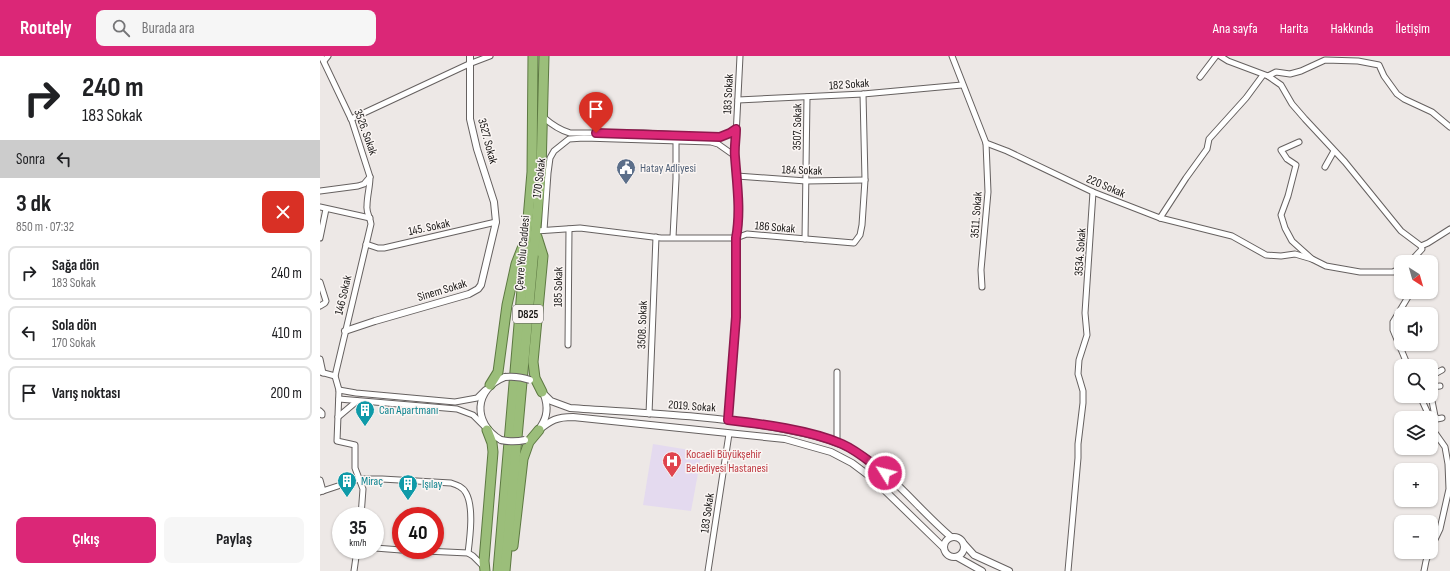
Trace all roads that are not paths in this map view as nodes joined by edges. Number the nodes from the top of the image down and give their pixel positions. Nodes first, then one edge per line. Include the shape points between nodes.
1 (328, 56) edge
2 (466, 56) edge
3 (470, 56) edge
4 (490, 56) edge
5 (534, 56) edge
6 (544, 56) edge
7 (740, 56) edge
8 (952, 56) edge
9 (1216, 56) edge
10 (1220, 56) edge
11 (322, 58) edge
12 (469, 64) junction
13 (1266, 76) junction
14 (1200, 77) dead end
15 (962, 85) junction
16 (863, 94) junction
17 (807, 97) junction
18 (738, 100) junction
19 (543, 117) junction
20 (351, 119) junction
21 (1450, 127) edge
22 (736, 129) junction
23 (676, 141) junction
24 (1299, 142) dead end
25 (986, 143) junction
26 (1334, 151) junction
27 (735, 156) junction
28 (1324, 167) dead end
29 (737, 176) junction
30 (370, 177) junction
31 (865, 180) junction
32 (806, 181) junction
33 (320, 191) edge
34 (1093, 192) junction
35 (320, 207) edge
36 (326, 209) junction
37 (370, 218) junction
38 (1160, 218) junction
39 (496, 222) junction
40 (569, 229) junction
41 (1450, 229) edge
42 (540, 231) junction
43 (656, 237) junction
44 (673, 237) junction
45 (320, 238) edge
46 (527, 238) junction
47 (736, 238) junction
48 (805, 239) junction
49 (366, 244) junction
50 (1421, 246) junction
51 (1416, 255) edge
52 (1312, 259) junction
53 (1394, 272) edge
54 (320, 282) edge
55 (982, 287) dead end
56 (1407, 299) edge
57 (320, 306) edge
58 (345, 331) junction
59 (568, 345) dead end
60 (320, 359) edge
61 (1405, 359) edge
62 (1442, 370) dead end
63 (322, 372) edge
64 (837, 372) dead end
65 (1438, 372) edge
66 (335, 376) junction
67 (490, 385) junction
68 (339, 390) junction
69 (542, 392) junction
70 (339, 399) junction
71 (358, 401) junction
72 (1432, 403) edge
73 (649, 414) junction
74 (338, 417) junction
75 (1442, 418) dead end
76 (728, 420) junction
77 (487, 430) junction
78 (539, 430) junction
79 (729, 434) junction
80 (1438, 436) edge
81 (837, 442) junction
82 (1447, 447) edge
83 (508, 449) junction
84 (320, 480) edge
85 (359, 480) junction
86 (322, 492) edge
87 (512, 497) junction
88 (361, 507) edge
89 (1438, 533) edge
90 (951, 537) junction
91 (964, 544) junction
92 (944, 547) junction
93 (444, 552) edge
94 (468, 553) junction
95 (957, 557) junction
96 (355, 559) edge
97 (1427, 559) edge
98 (487, 570) edge
99 (354, 571) edge
100 (498, 571) edge
101 (505, 571) edge
102 (510, 571) edge
103 (708, 571) edge
104 (982, 571) edge
105 (1009, 571) edge
106 (1068, 571) edge
107 (1424, 571) edge

1 - 11 street
2 - 12 street, 3527. Sokak
3 - 12 street, 3527. Sokak
4 - 12 street
5 - 46 highway, Çevre Yolu Caddesi / D825 via 532,172
6 - 19 highway, Çevre Yolu Caddesi / D825
7 - 18 street, 183 Sokak
8 - 15 street
9 - 14 street
10 - 13 street
11 - 20 street, 3526. Sokak
12 - 20 street
12 - 39 street, 3527. Sokak via 470,119 494,202
13 - 21 street via 1276,72 1290,74 1325,60 1358,61 1379,65 1396,94 1432,112
13 - 26 street via 1281,84 1292,104
13 - 38 street via 1209,139 1206,148
15 - 16 street, 182 Sokak
15 - 25 street
16 - 17 street, 182 Sokak
16 - 31 street, 186 Sokak
17 - 18 street, 182 Sokak
17 - 32 street, 3507. Sokak
18 - 22 street, 183 Sokak
19 - 22 street via 553,126 570,133 720,137
19 - 42 highway, Çevre Yolu Caddesi / D825
20 - 30 street, 3526. Sokak
22 - 27 street, 183 Sokak
23 - 27 street, 170 Sokak via 711,142
23 - 42 street, 170 Sokak via 584,138 564,142 550,158
23 - 44 street
24 - 52 street via 1282,150 1287,160 1296,165 1281,215 1292,241
25 - 34 street, 220 Sokak
25 - 55 street, 3511. Sokak via 988,192 981,270
26 - 28 street
26 - 50 street via 1401,231
27 - 29 street, 183 Sokak
29 - 32 street, 184 Sokak
29 - 47 street, 183 Sokak
30 - 33 street via 358,186
30 - 37 street, 3526. Sokak via 367,212
31 - 32 street, 184 Sokak
31 - 48 street, 186 Sokak via 862,225 860,236 854,243
32 - 48 street, 3507. Sokak
34 - 38 street, 220 Sokak
34 - 106 street, 3534. Sokak via 1087,335 1079,360 1078,374 1083,391 1083,403
35 - 36 street
36 - 37 street
36 - 45 street
37 - 49 street, 146 Sokak
38 - 52 street, 220 Sokak via 1232,236 1266,255 1295,254
39 - 49 street, 145. Sokak via 384,248
39 - 58 street, Sinem Sokak via 478,289 469,294
40 - 42 street, 186 Sokak
40 - 43 street, 186 Sokak via 580,228
40 - 59 street, 185 Sokak
41 - 50 street
42 - 69 highway via 543,256 532,362
42 - 87 highway, Çevre Yolu Caddesi / D825
43 - 44 street, 186 Sokak
43 - 73 street, 3508. Sokak
44 - 47 street, 186 Sokak
46 - 67 highway via 516,264 507,305 498,372
46 - 83 highway, Çevre Yolu Caddesi / D825
47 - 48 street, 186 Sokak via 747,234
47 - 76 street, 183 Sokak via 736,317
49 - 58 street, 146 Sokak
50 - 51 street via 1422,249
52 - 53 street via 1326,266 1360,272
54 - 57 street via 326,302
56 - 61 street via 1393,322 1393,330
58 - 66 street, 146 Sokak
60 - 63 street
62 - 65 street
63 - 66 street
64 - 81 street
66 - 68 street
67 - 68 street via 477,398 455,402
67 - 69 street, bridge via 505,377 522,377 530,380
67 - 77 street via 484,393 480,407 482,421
68 - 70 street
69 - 73 street, 2019. Sokak via 551,401 570,408
69 - 78 street via 547,412
70 - 71 street
70 - 74 street
71 - 74 street
71 - 77 street via 457,409 473,415
72 - 75 street via 1434,416 1437,419
73 - 76 street, 2019. Sokak
74 - 85 street via 337,441 356,445 355,468
76 - 81 street, 2019. Sokak via 784,429
77 - 78 street, bridge via 501,440 513,442 525,440
77 - 98 highway via 493,452 484,561
78 - 79 street, 2019. Sokak via 550,421 573,417
78 - 102 highway via 529,442 523,459
79 - 92 street, 2019. Sokak via 785,439 811,445 852,463 872,478
79 - 103 street, 183 Sokak
80 - 82 street
81 - 90 street, 2019. Sokak via 858,453 885,473
82 - 89 street via 1449,489
83 - 98 highway
83 - 100 highway, Çevre Yolu Caddesi / D825
84 - 86 street
85 - 86 street
85 - 88 street via 363,489
85 - 94 street via 451,483 460,487 467,493 471,507
87 - 101 highway, Çevre Yolu Caddesi / D825
87 - 102 highway
90 - 91 street, 2019. Sokak via 960,539
90 - 92 street
91 - 95 street via 964,550
91 - 105 street, 2019. Sokak via 974,554
92 - 95 street, 2019. Sokak via 950,557
93 - 94 street
94 - 98 street
95 - 104 street, 2019. Sokak
96 - 99 street
97 - 107 street

